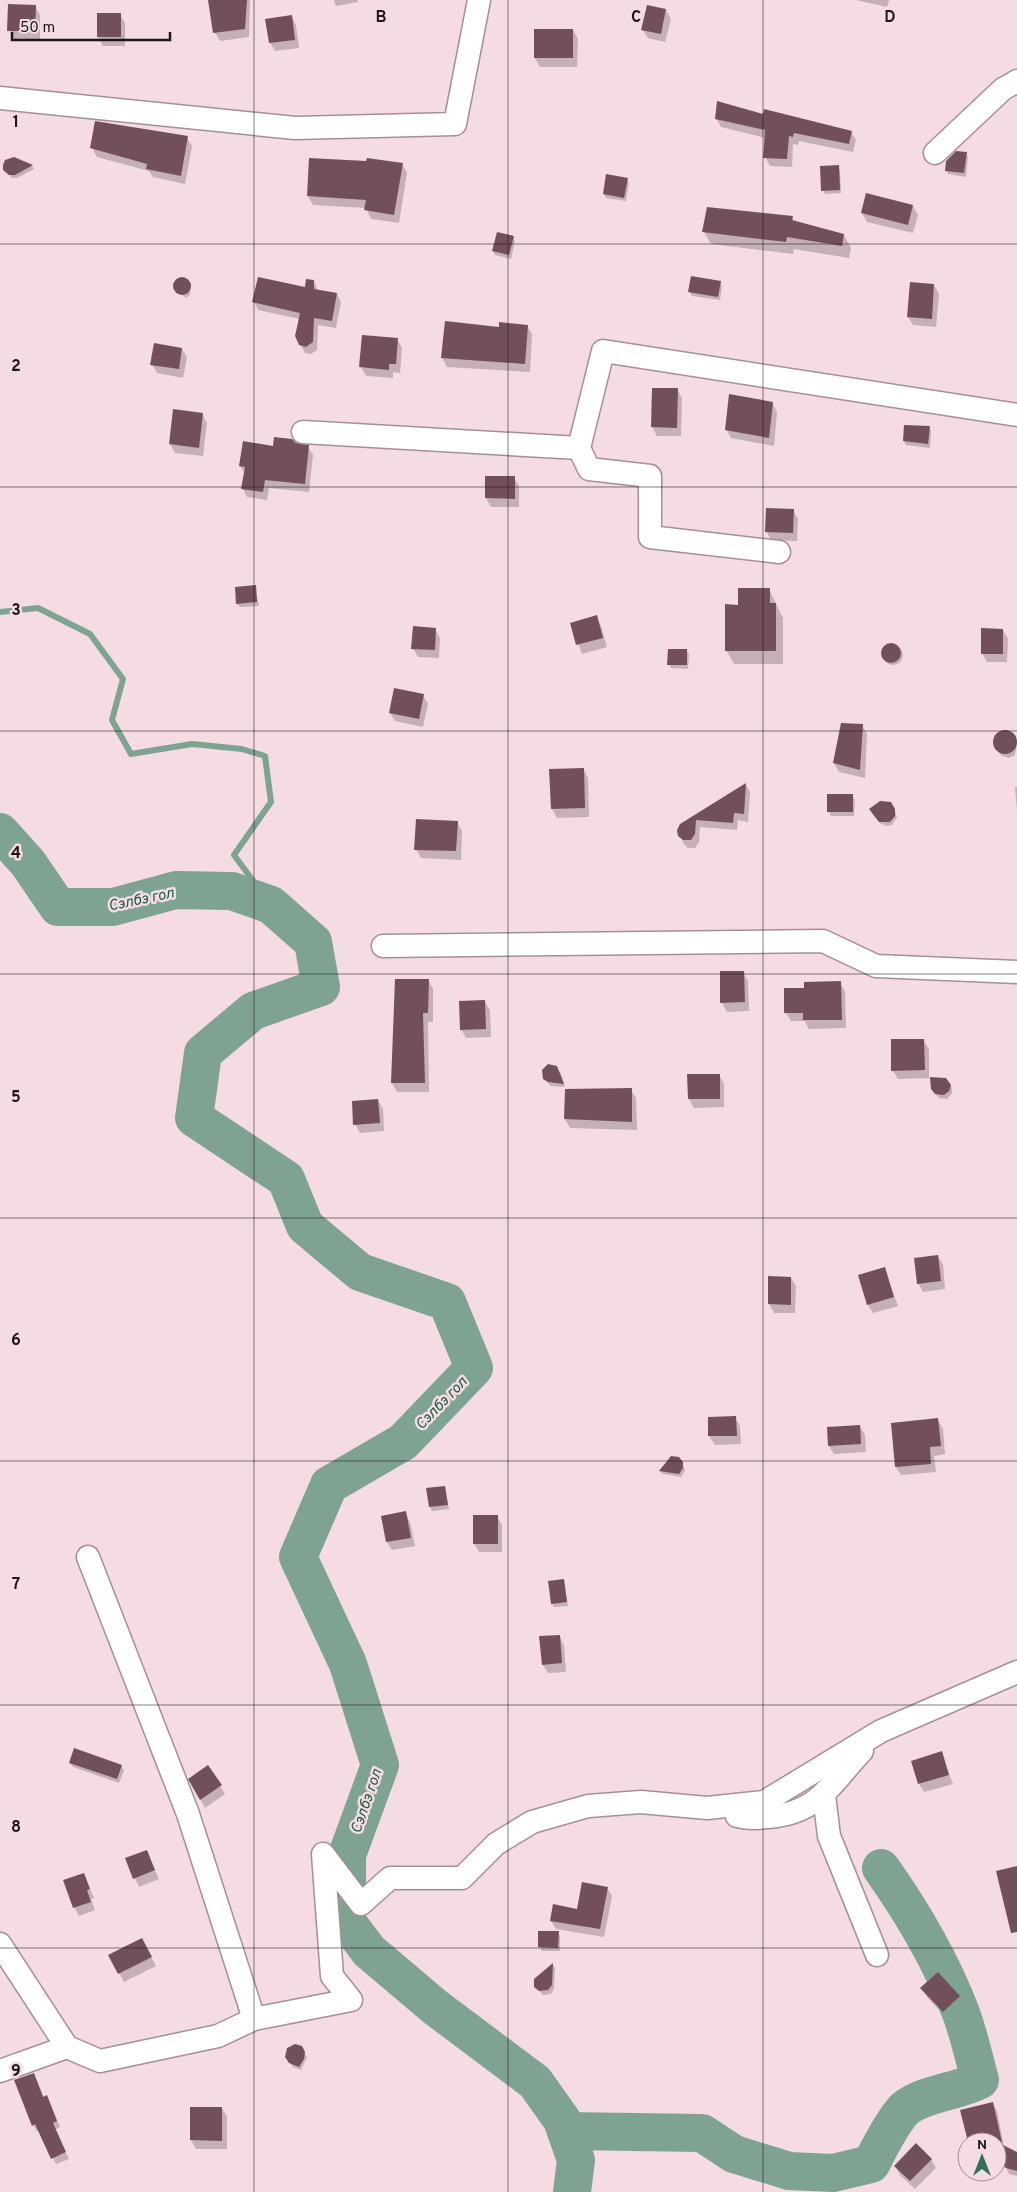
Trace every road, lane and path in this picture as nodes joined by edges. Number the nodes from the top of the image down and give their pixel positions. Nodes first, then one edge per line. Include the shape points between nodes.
1 (479, 0) edge
2 (1017, 81) edge
3 (0, 98) edge
4 (935, 152) dead end
5 (1017, 415) edge
6 (303, 432) dead end
7 (579, 448) junction
8 (779, 552) dead end
9 (383, 946) dead end
10 (1017, 972) edge
11 (88, 1557) dead end
12 (1017, 1672) edge
13 (881, 1731) junction
14 (824, 1795) junction
15 (707, 1808) junction
16 (0, 1944) edge
17 (877, 1955) dead end
18 (254, 2019) junction
19 (67, 2047) junction
20 (0, 2071) edge

1 - 3 street via 455,124 295,128
2 - 4 street via 1003,88
5 - 7 street via 603,352
6 - 7 street
7 - 8 street via 589,469 650,476 650,537
9 - 10 street via 823,941 876,966
11 - 18 street via 188,1814
12 - 13 street
13 - 14 street
13 - 15 street via 764,1802
14 - 15 street via 795,1813 776,1816 747,1819
14 - 17 street via 826,1821 834,1850
15 - 18 street via 642,1802 588,1806 532,1822 496,1844 462,1878 390,1878 361,1904 323,1854 332,1976 351,2000
16 - 19 street
18 - 19 street via 218,2036 100,2061
19 - 20 street

